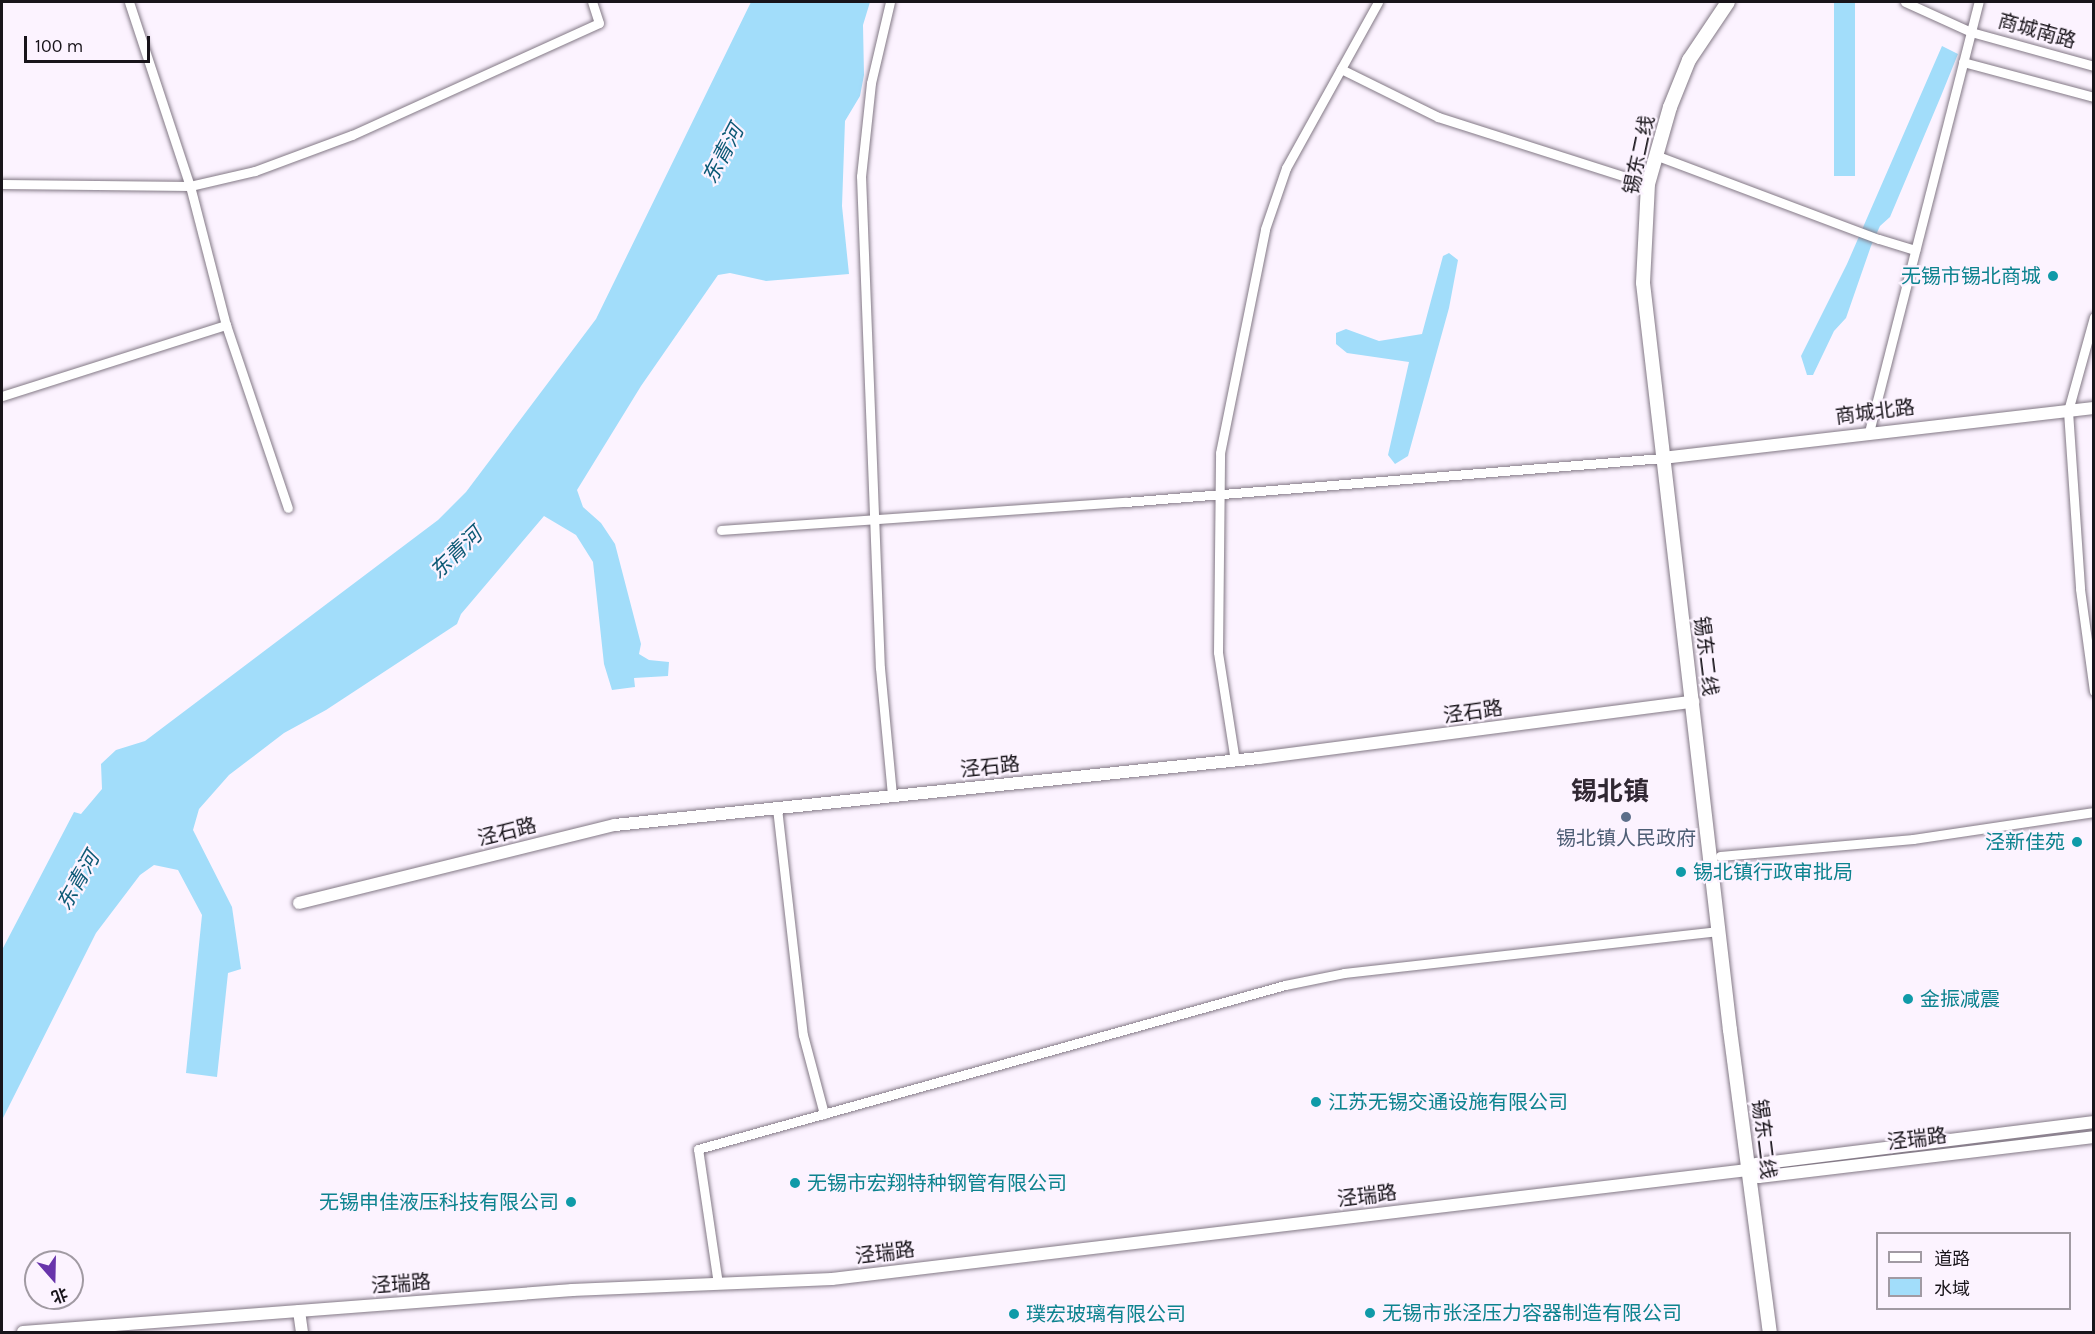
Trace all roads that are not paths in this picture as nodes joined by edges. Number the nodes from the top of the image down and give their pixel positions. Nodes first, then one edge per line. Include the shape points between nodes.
1 (129, 2) edge
2 (592, 2) edge
3 (890, 2) edge
4 (1378, 2) edge
5 (1728, 2) edge
6 (1905, 2) edge
7 (1978, 2) edge
8 (1971, 32) junction
9 (1963, 62) junction
10 (2094, 66) edge
11 (1341, 69) junction
12 (2094, 97) edge
13 (1655, 155) junction
14 (2, 184) edge
15 (1648, 184) junction
16 (190, 186) junction
17 (1915, 250) junction
18 (2094, 317) edge
19 (226, 325) junction
20 (2, 396) edge
21 (2094, 408) edge
22 (2068, 411) junction
23 (1869, 432) junction
24 (1662, 458) junction
25 (1218, 492) junction
26 (288, 508) dead end
27 (876, 520) junction
28 (721, 530) dead end
29 (2094, 691) edge
30 (1693, 702) junction
31 (1235, 761) junction
32 (892, 796) junction
33 (777, 808) junction
34 (2094, 812) edge
35 (1720, 856) dead end
36 (298, 903) dead end
37 (1719, 931) junction
38 (824, 1114) junction
39 (2094, 1122) edge
40 (2094, 1137) edge
41 (1748, 1170) junction
42 (718, 1284) junction
43 (299, 1311) junction
44 (23, 1332) edge
45 (302, 1332) edge
46 (1770, 1332) edge

1 - 16 street
2 - 16 street via 599,23 352,135 255,171
3 - 27 street via 871,83 861,176
4 - 11 street
5 - 13 main road, 锡东二线 via 1689,60
6 - 8 street, 商城南路
7 - 8 street
8 - 9 street
8 - 10 street, 商城南路
9 - 12 street
9 - 17 street
11 - 15 street via 1438,117
11 - 25 street via 1287,168 1265,229 1220,453
13 - 15 main road, 锡东二线
13 - 17 street
14 - 16 street
15 - 24 main road, 锡东二线 via 1643,283
16 - 19 street
17 - 23 street
18 - 22 street
19 - 20 street
19 - 26 street
21 - 22 street, 商城北路
22 - 23 street, 商城北路
22 - 29 street via 2080,589
23 - 24 street, 商城北路
24 - 25 street
24 - 30 main road, 锡东二线
25 - 27 street
25 - 31 street via 1218,652
27 - 28 street
27 - 32 street via 880,668
30 - 31 street, 泾石路
30 - 37 main road, 锡东二线
31 - 32 street, 泾石路
32 - 33 street, 泾石路
33 - 36 street, 泾石路 via 615,825
33 - 38 street via 803,1035
34 - 35 street via 1913,839
37 - 38 street via 1344,973 1285,985
37 - 41 main road, 锡东二线
38 - 42 street via 698,1149
39 - 41 street, 泾瑞路 via 1757,1164
40 - 41 street, 泾瑞路 via 1759,1178
41 - 42 street, 泾瑞路 via 832,1279
41 - 46 main road, 锡东二线
42 - 43 street, 泾瑞路 via 572,1290
43 - 44 street, 泾瑞路
43 - 45 street

